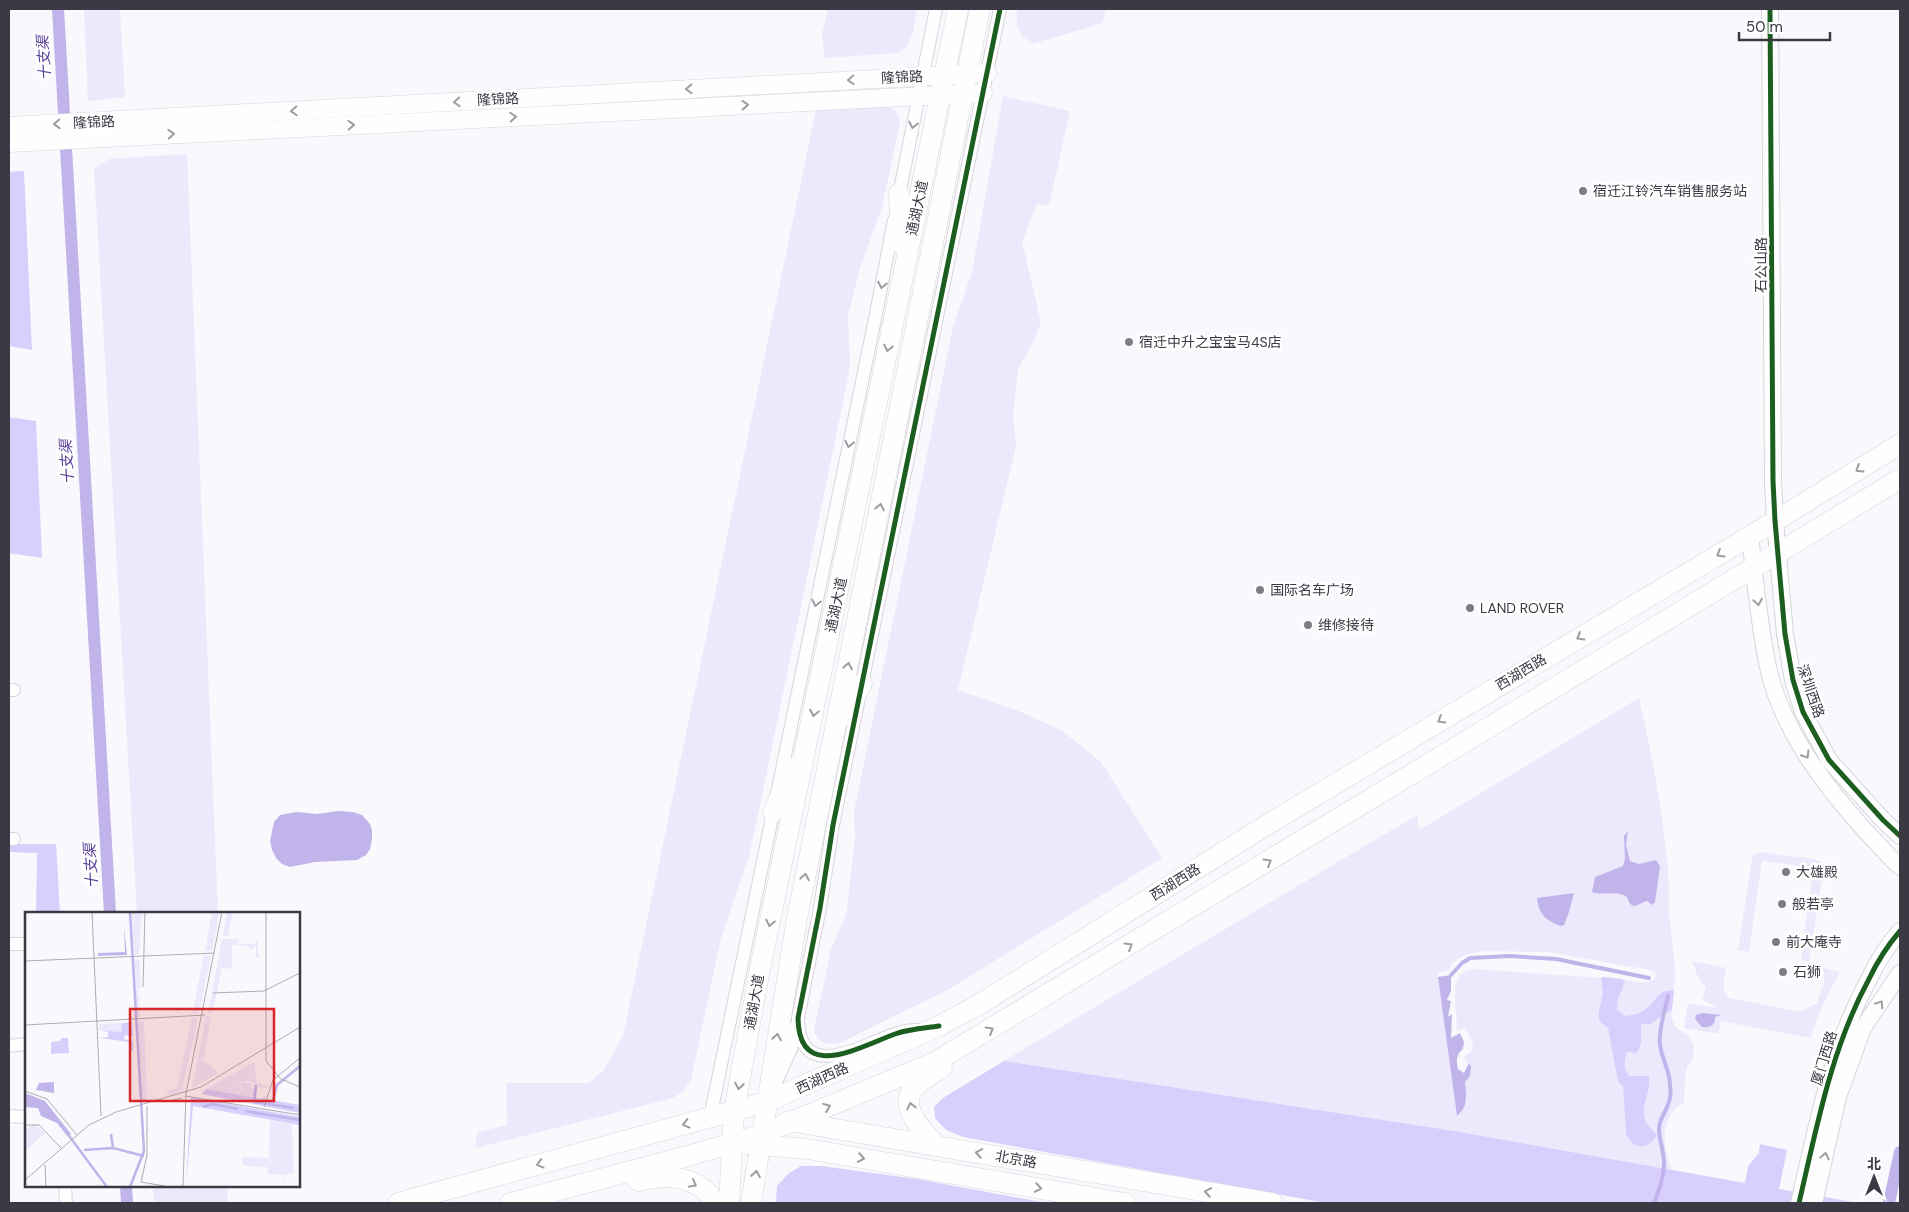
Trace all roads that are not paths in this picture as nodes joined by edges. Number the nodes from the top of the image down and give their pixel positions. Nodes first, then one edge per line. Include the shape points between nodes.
1 (936, 9) edge
2 (958, 9) edge
3 (980, 9) edge
4 (1000, 9) edge
5 (1770, 9) edge
6 (967, 73) junction
7 (987, 73) junction
8 (944, 74) junction
9 (924, 75) junction
10 (963, 94) junction
11 (983, 94) junction
12 (940, 95) junction
13 (919, 96) junction
14 (9, 126) edge
15 (123, 128) junction
16 (9, 143) edge
17 (899, 194) junction
18 (903, 275) junction
19 (1900, 444) edge
20 (1900, 479) edge
21 (1775, 521) junction
22 (1750, 536) junction
23 (1778, 553) junction
24 (1754, 568) junction
25 (862, 684) junction
26 (835, 728) junction
27 (808, 743) junction
28 (773, 812) junction
29 (1900, 836) edge
30 (1900, 867) edge
31 (1900, 931) edge
32 (9, 944) edge
33 (25, 944) edge
34 (1900, 974) edge
35 (798, 1018) junction
36 (939, 1026) junction
37 (970, 1042) junction
38 (25, 1044) edge
39 (9, 1046) edge
40 (766, 1102) junction
41 (734, 1111) junction
42 (9, 1116) edge
43 (25, 1117) edge
44 (710, 1118) junction
45 (790, 1122) junction
46 (761, 1139) junction
47 (733, 1143) junction
48 (937, 1146) junction
49 (65, 1187) edge
50 (66, 1203) edge
51 (398, 1203) edge
52 (510, 1203) edge
53 (544, 1203) edge
54 (715, 1203) edge
55 (729, 1203) edge
56 (752, 1203) edge
57 (1125, 1203) edge
58 (1273, 1203) edge
59 (1799, 1203) edge
60 (1814, 1203) edge

1 - 9 street
2 - 8 main road, 通湖大道
3 - 6 main road, 通湖大道
4 - 7 street
5 - 21 street, 石公山路
6 - 7 main road, 隆锦路
6 - 8 main road, 隆锦路
6 - 10 main road, 通湖大道
7 - 11 street
8 - 9 main road, 隆锦路
8 - 12 main road, 通湖大道
9 - 13 street
9 -> 15 main road, 隆锦路
10 - 11 main road, 隆锦路
10 - 12 main road, 隆锦路
26 -> 10 main road, 通湖大道
11 - 25 street
12 - 13 main road, 隆锦路
12 - 18 main road, 通湖大道
15 -> 13 main road, 隆锦路
13 -> 17 street
15 -> 14 main road, 隆锦路
15 - 16 main road, 隆锦路
17 - 18 main road
17 -> 28 street
18 -> 27 main road, 通湖大道
19 -> 21 main road, 西湖西路
20 - 23 main road, 西湖西路
21 - 22 main road, 西湖西路
21 - 23 street, 深圳西路
22 - 24 street
22 -> 36 main road, 西湖西路 via 1270,823 980,1004
23 - 24 main road, 西湖西路
23 - 29 street, 深圳西路 via 1784,634 1803,712 1829,760
24 -> 30 street via 1768,669 1796,739 1845,807
37 -> 24 main road, 西湖西路
25 - 26 main road
25 - 35 street
40 -> 26 main road, 通湖大道 via 797,918
27 - 28 main road
27 -> 41 main road, 通湖大道 via 760,969
28 - 44 street
31 - 59 street, 厦门西路 via 1876,966 1844,1029 1828,1080
32 - 33 street
60 -> 34 street, 厦门西路 via 1838,1096 1860,1037
35 - 36 street via 798,1030 805,1048 826,1056 839,1055 900,1032
35 - 40 street via 791,1049
36 - 40 main road, 西湖西路
45 -> 37 main road, 西湖西路 via 935,1062
48 -> 37 main road via 918,1126 909,1098 912,1091
38 - 39 street
40 - 41 main road, 西湖西路
40 - 45 main road
40 - 46 main road, 通湖大道
41 - 44 main road, 西湖西路
41 - 47 main road, 通湖大道
42 - 43 street
44 -> 51 main road, 西湖西路
45 - 46 main road, 西湖西路
45 - 48 main road, 北京路
46 - 47 main road, 西湖西路
56 -> 46 main road, 通湖大道
46 -> 57 main road, 北京路
47 - 52 main road, 西湖西路
47 - 55 main road, 通湖大道
58 -> 48 main road, 北京路
49 - 50 street
53 -> 54 main road via 655,1177 690,1181

